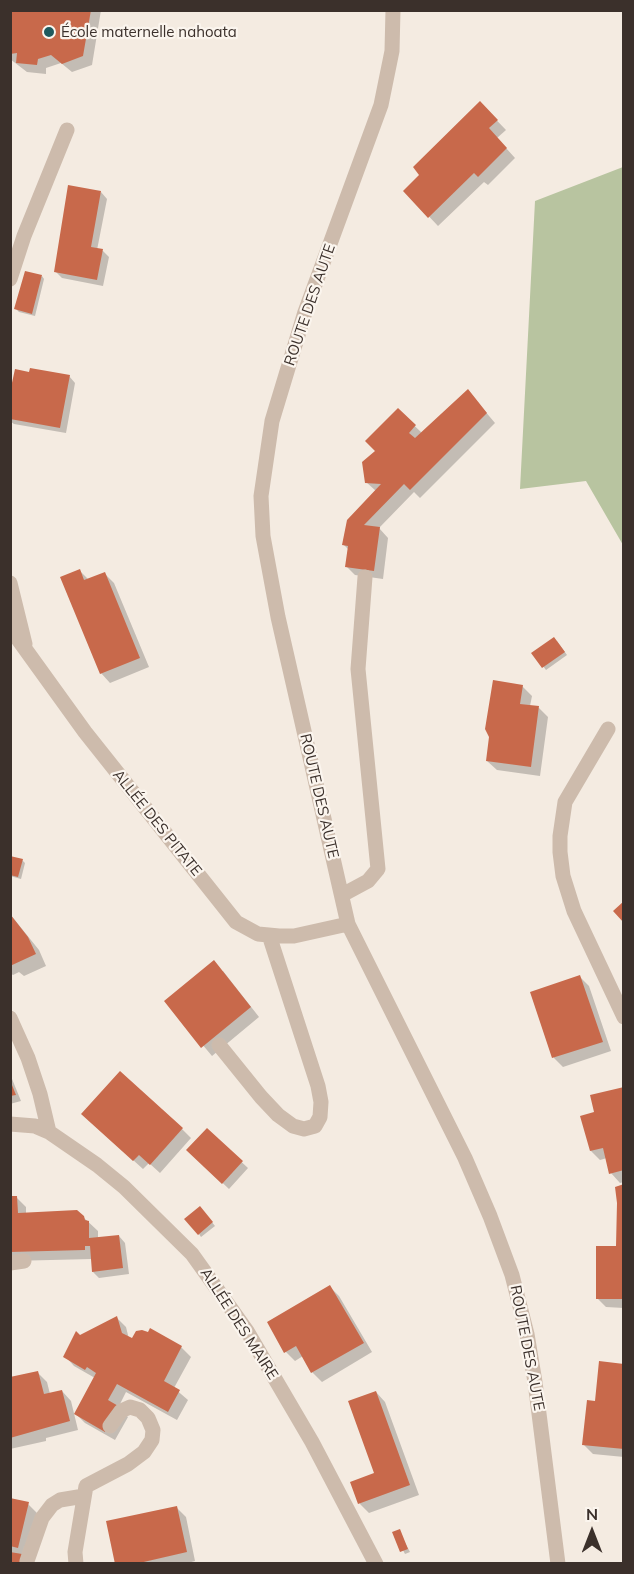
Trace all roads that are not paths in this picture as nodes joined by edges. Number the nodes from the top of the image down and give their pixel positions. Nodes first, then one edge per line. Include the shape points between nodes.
1 (393, 10) edge
2 (67, 130) dead end
3 (10, 279) edge
4 (365, 578) dead end
5 (10, 583) edge
6 (10, 628) edge
7 (28, 653) junction
8 (608, 729) dead end
9 (342, 895) junction
10 (348, 924) junction
11 (269, 935) junction
12 (624, 1017) edge
13 (10, 1018) edge
14 (219, 1045) dead end
15 (10, 1124) edge
16 (49, 1132) junction
17 (110, 1426) dead end
18 (85, 1491) junction
19 (27, 1562) dead end
20 (76, 1563) edge
21 (376, 1563) edge
22 (558, 1563) edge

1 - 9 street, ROUTE DES AUTE via 392,51 381,105 305,312 272,421 261,496 270,577
2 - 3 street
4 - 9 street via 358,669 378,869 368,881
5 - 7 street
6 - 7 street, ALLÉE DES PITATE
7 - 11 street, ALLÉE DES PITATE via 98,749 236,922 258,934
8 - 12 street via 566,801 561,836 563,876 574,912
9 - 10 street, ROUTE DES AUTE
10 - 11 street, ALLÉE DES PITATE via 294,936
10 - 22 street, ROUTE DES AUTE via 465,1158 512,1275 535,1382
11 - 14 street via 318,1086 320,1117 315,1126 292,1126 278,1115
13 - 16 street via 37,1085
15 - 16 street, ALLÉE DES MAIRE
16 - 21 street, ALLÉE DES MAIRE via 124,1187 192,1254 218,1288 312,1442
17 - 18 street via 121,1411 130,1407 140,1410 153,1430 152,1440 144,1452
18 - 19 street via 52,1505 42,1518
18 - 20 street

